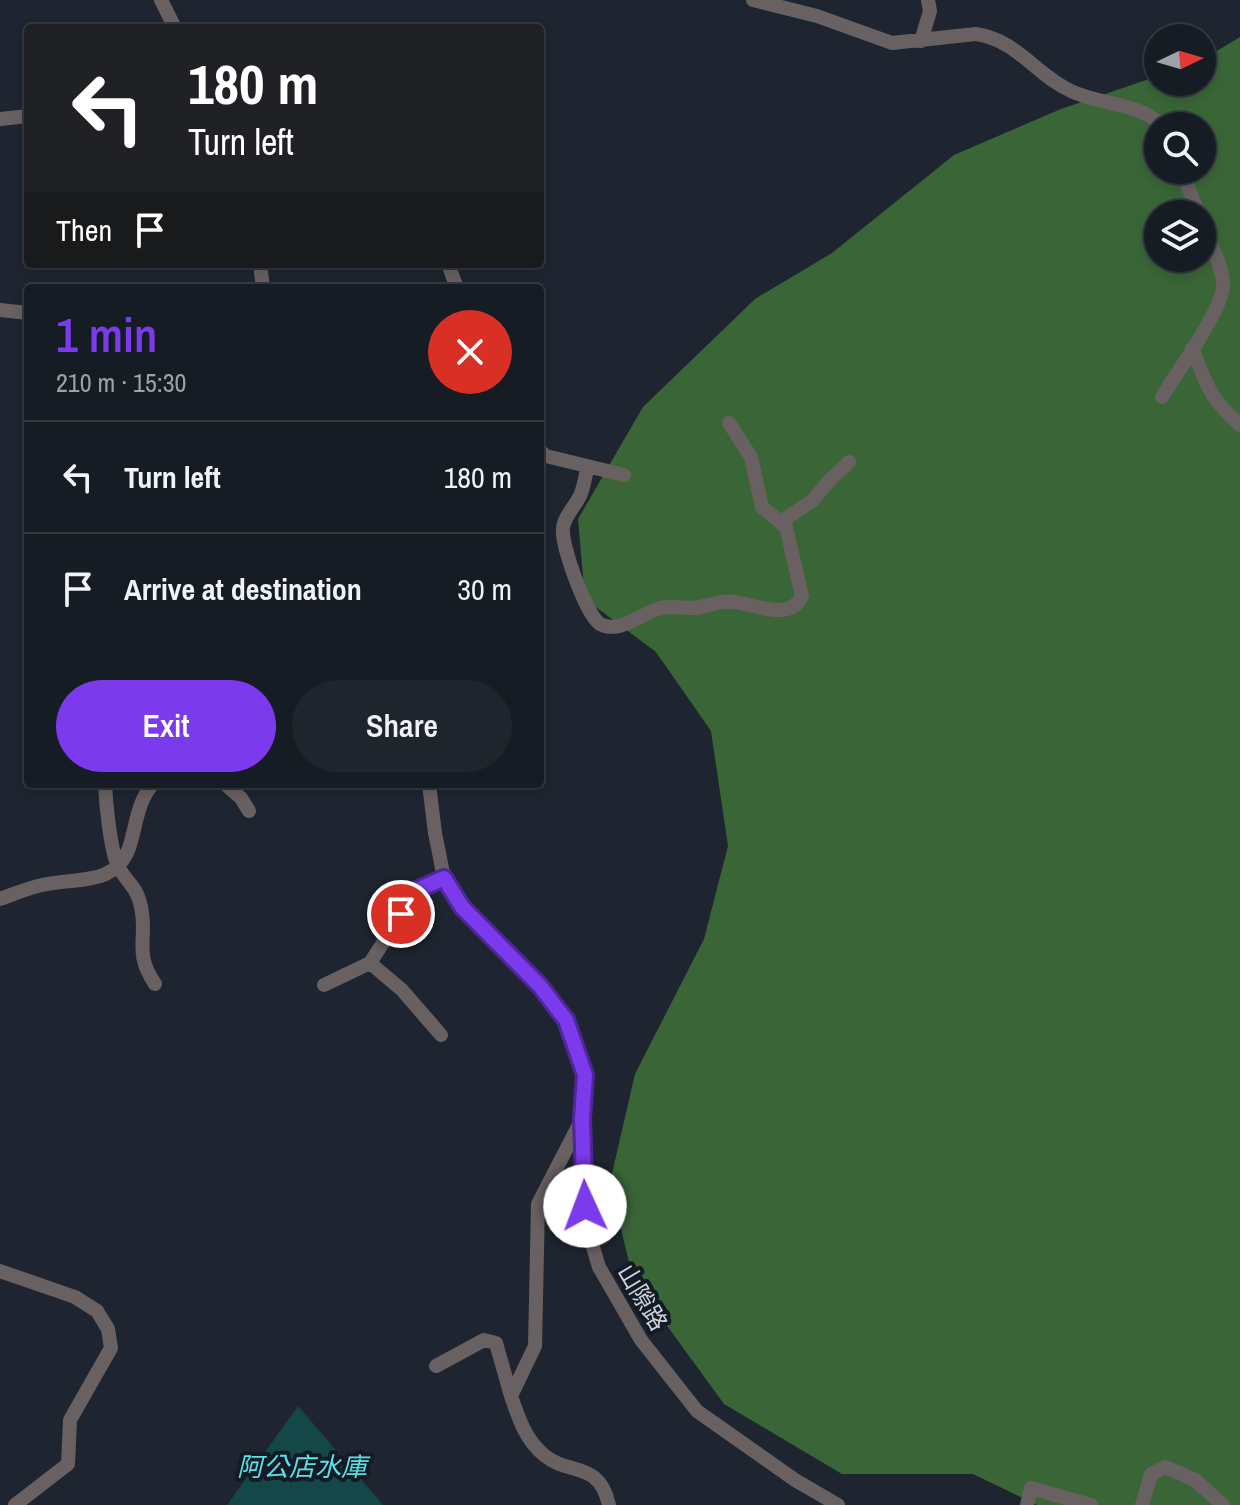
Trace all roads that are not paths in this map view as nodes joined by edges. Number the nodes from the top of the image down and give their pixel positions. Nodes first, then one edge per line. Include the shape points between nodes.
1 (753, 0) edge
2 (928, 0) edge
3 (163, 1) edge
4 (173, 24) edge
5 (921, 41) junction
6 (1144, 113) edge
7 (24, 116) edge
8 (0, 119) edge
9 (1216, 257) edge
10 (0, 310) edge
11 (24, 313) edge
12 (1192, 348) junction
13 (1162, 397) dead end
14 (729, 423) dead end
15 (1240, 425) edge
16 (544, 454) edge
17 (849, 462) dead end
18 (588, 467) junction
19 (624, 475) dead end
20 (782, 521) junction
21 (106, 788) edge
22 (151, 788) edge
23 (230, 788) edge
24 (429, 788) edge
25 (249, 811) dead end
26 (118, 865) junction
27 (444, 878) junction
28 (0, 899) edge
29 (370, 963) junction
30 (155, 984) dead end
31 (324, 985) dead end
32 (441, 1035) dead end
33 (582, 1119) junction
34 (0, 1271) edge
35 (436, 1366) dead end
36 (511, 1396) junction
37 (15, 1505) edge
38 (609, 1505) edge
39 (838, 1505) edge
40 (1027, 1505) edge
41 (1091, 1505) edge
42 (1142, 1505) edge
43 (1223, 1505) edge

1 - 5 street via 884,41
2 - 5 street
3 - 4 street
5 - 6 street via 976,34 996,39 1066,89
7 - 8 street
9 - 12 street via 1221,301
10 - 11 street
12 - 13 street
12 - 15 street via 1217,405
14 - 20 street via 751,457 762,507
16 - 18 street
17 - 20 street via 812,501
18 - 19 street
18 - 20 street via 564,522 564,546 593,616 612,627 669,607 727,601 776,610 800,601 802,587
21 - 26 street
22 - 26 street
23 - 25 street
24 - 27 street, 山隙路
26 - 28 street via 100,878 44,884
26 - 30 street via 141,906 140,947
27 - 29 street via 417,890
27 - 33 street, 山隙路 via 462,907 566,1020 585,1075
29 - 31 street
29 - 32 street
33 - 36 street via 538,1204 535,1346
33 - 39 street, 山隙路 via 586,1224 599,1267 641,1340 697,1411
34 - 37 street via 75,1297 97,1311 111,1348 70,1420 68,1464
35 - 36 street via 484,1340 496,1343
36 - 38 street via 526,1436 547,1458 587,1471 606,1489
40 - 41 street via 1031,1488
42 - 43 street via 1151,1474 1165,1467 1195,1480

